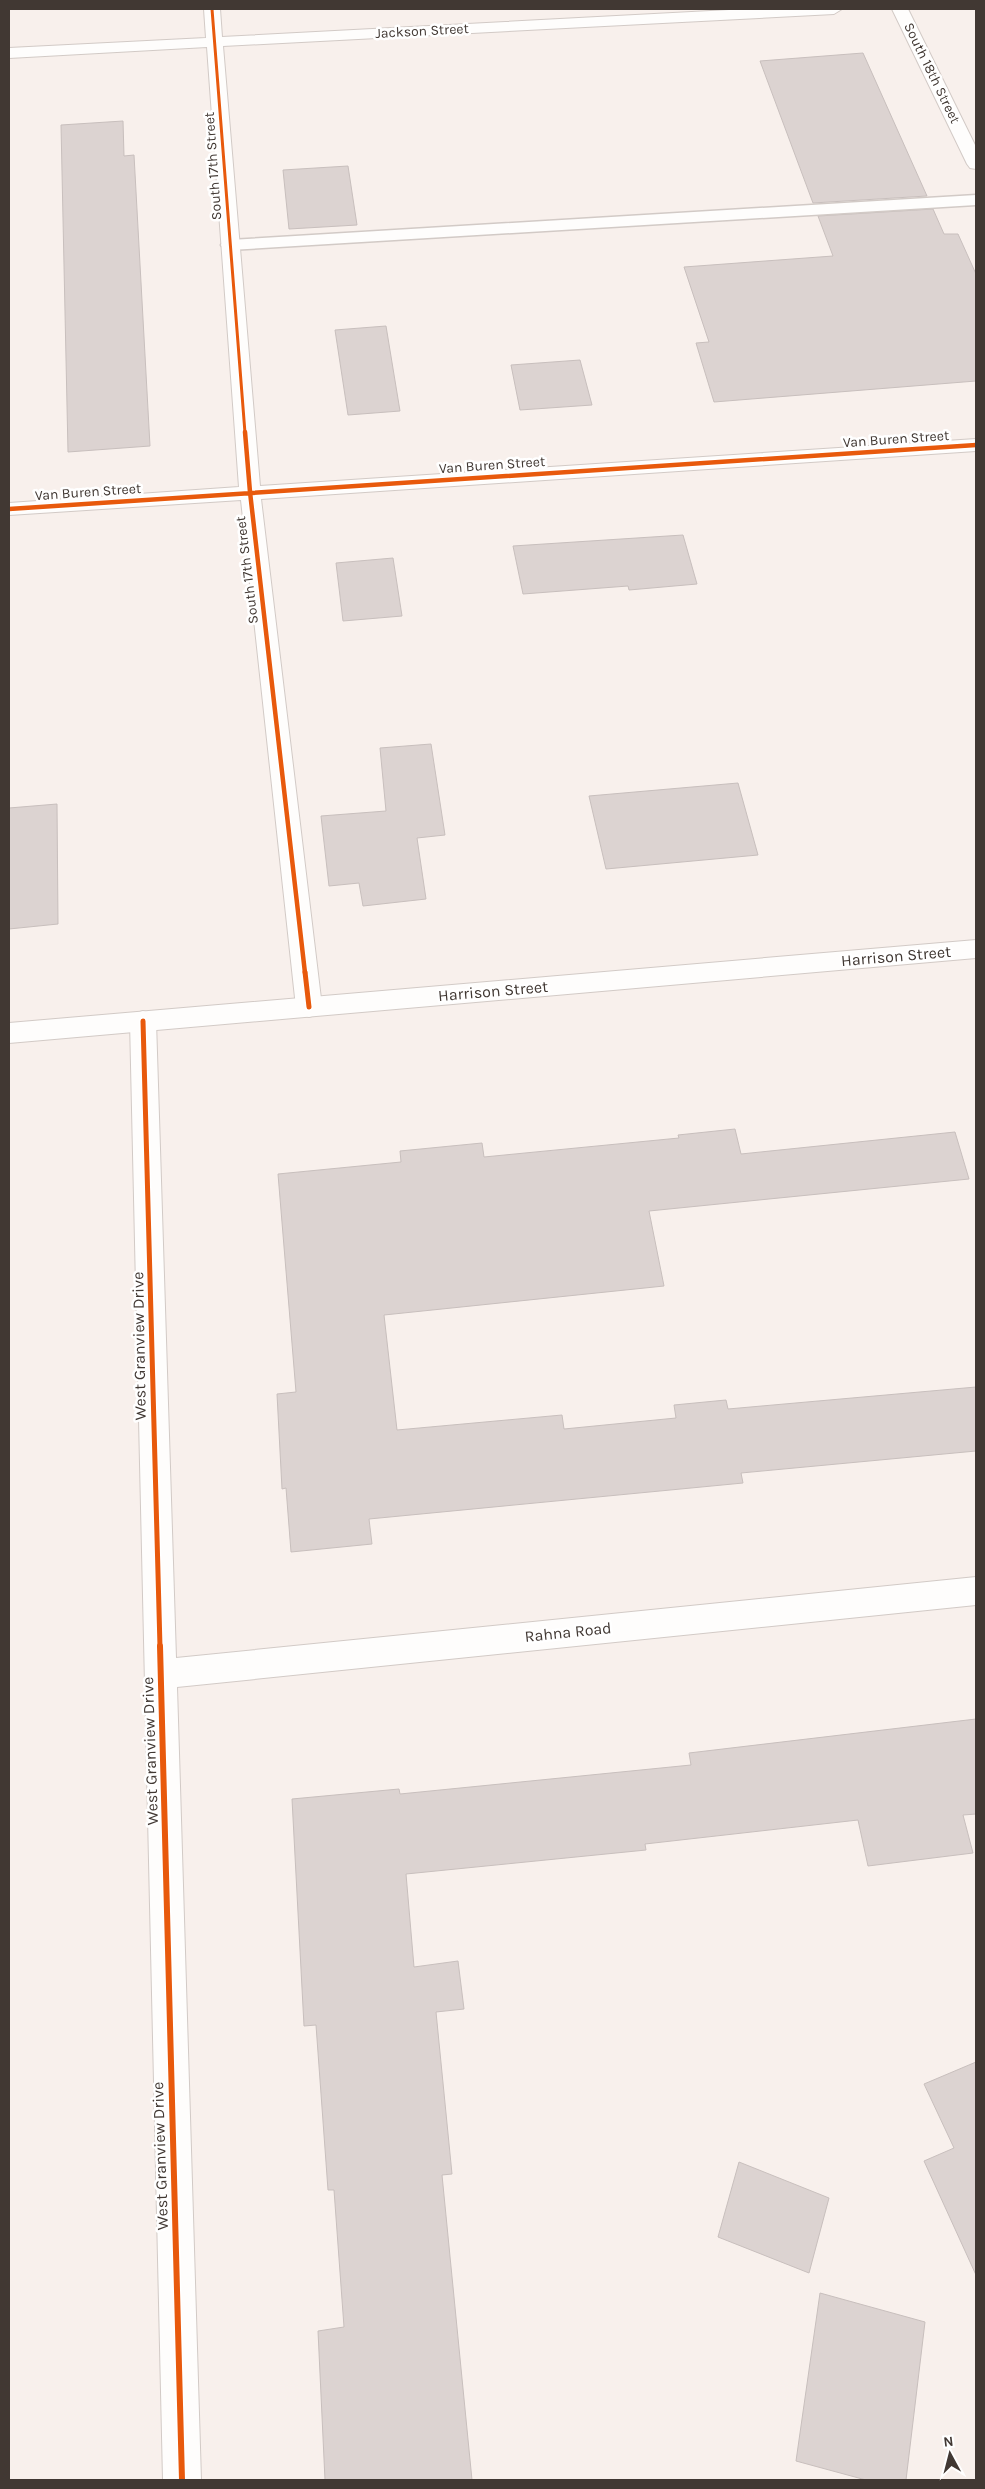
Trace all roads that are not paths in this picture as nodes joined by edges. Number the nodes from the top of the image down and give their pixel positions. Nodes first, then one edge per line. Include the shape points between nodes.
1 (212, 9) edge
2 (834, 9) edge
3 (900, 9) edge
4 (215, 42) junction
5 (9, 53) edge
6 (976, 164) edge
7 (976, 200) edge
8 (230, 245) junction
9 (976, 445) edge
10 (250, 492) junction
11 (9, 509) edge
12 (976, 949) edge
13 (309, 1007) junction
14 (143, 1021) junction
15 (9, 1033) edge
16 (976, 1591) edge
17 (160, 1674) junction
18 (182, 2480) edge

1 - 4 street, South 17th Street
2 - 4 street, Jackson Street
3 - 6 street, South 18th Street
4 - 5 street, Jackson Street
4 - 8 street, South 17th Street
7 - 8 lane
8 - 10 street, South 17th Street
9 - 10 street, Van Buren Street
10 - 11 street, Van Buren Street
10 - 13 street, South 17th Street
12 - 13 street, Harrison Street
13 - 14 street, Harrison Street
14 - 15 street, Harrison Street
14 - 17 street, West Granview Drive
16 - 17 street, Rahna Road
17 - 18 street, West Granview Drive

